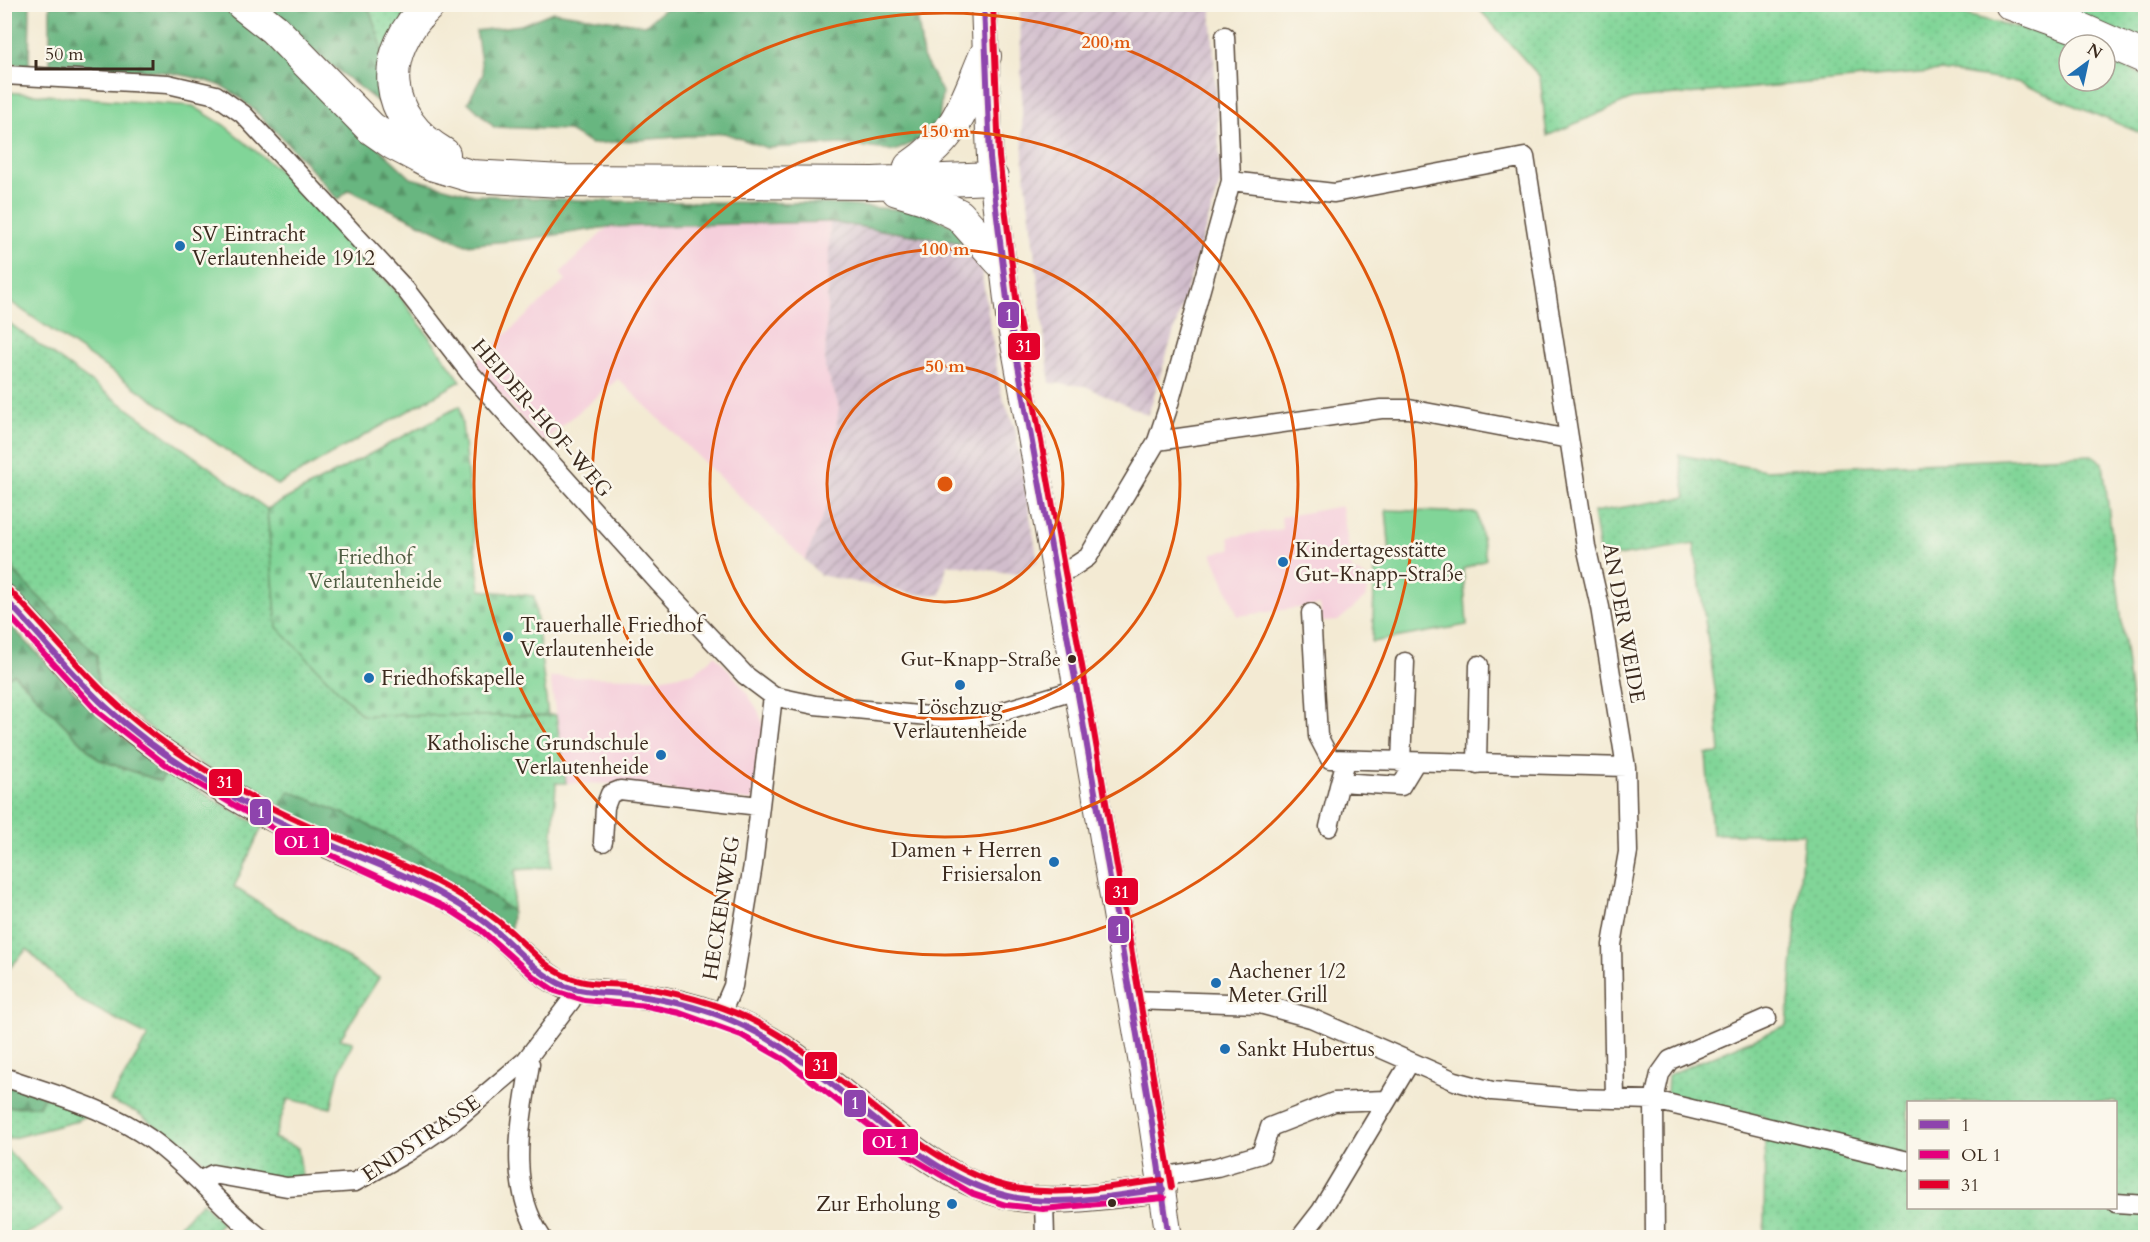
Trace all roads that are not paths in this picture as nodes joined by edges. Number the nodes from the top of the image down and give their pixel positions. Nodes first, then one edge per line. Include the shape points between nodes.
1 (242, 4) edge
2 (430, 4) edge
3 (2011, 4) edge
4 (984, 6) edge
5 (1225, 36) dead end
6 (985, 56) junction
7 (2145, 58) edge
8 (4, 75) edge
9 (910, 167) junction
10 (991, 168) junction
11 (1231, 181) junction
12 (873, 183) junction
13 (1000, 261) junction
14 (1569, 439) junction
15 (1157, 441) junction
16 (1056, 572) junction
17 (4, 597) edge
18 (1311, 613) dead end
19 (1405, 662) dead end
20 (1479, 665) dead end
21 (1077, 689) junction
22 (773, 696) junction
23 (1346, 761) junction
24 (1408, 763) junction
25 (1477, 764) junction
26 (1626, 767) junction
27 (1340, 782) junction
28 (759, 806) junction
29 (1329, 827) dead end
30 (603, 842) dead end
31 (575, 990) junction
32 (1131, 1000) junction
33 (720, 1016) junction
34 (1767, 1018) dead end
35 (526, 1060) junction
36 (1410, 1062) junction
37 (4, 1077) edge
38 (1615, 1099) junction
39 (1385, 1100) junction
40 (1654, 1100) junction
41 (1907, 1161) edge
42 (199, 1181) junction
43 (1162, 1183) junction
44 (1044, 1201) junction
45 (2117, 1203) edge
46 (2145, 1205) edge
47 (261, 1238) edge
48 (542, 1238) edge
49 (1045, 1238) edge
50 (1169, 1238) edge
51 (1300, 1238) edge
52 (1655, 1238) edge

1 - 12 highway via 273,29 371,128 394,144 452,171 489,178 562,181
2 - 9 highway via 412,22 401,42 394,61 394,94 398,109 414,132 429,145 457,159 509,169 566,171 701,162
3 - 7 highway
4 - 6 main road
5 - 11 street
6 - 9 highway via 952,130 935,150
6 - 10 main road
8 - 22 street, HEIDER-HOF-WEG via 168,84 216,95 243,114 405,289 470,374 683,610 745,675
9 - 10 highway
10 - 12 highway
10 - 13 main road
11 - 14 street, AN DER WEIDE via 1334,193 1525,157
11 - 15 street
12 - 13 highway via 924,198 959,215
13 - 16 main road
14 - 15 street via 1409,409 1381,409
14 - 26 street, AN DER WEIDE
15 - 16 street via 1088,557 1070,569
16 - 21 main road
17 - 31 main road via 92,693 167,754 284,824 446,897 486,923 558,983
18 - 23 street via 1318,736 1330,759
19 - 24 street
20 - 25 street
21 - 22 street, HEIDER-HOF-WEG via 988,716 959,719 815,705
21 - 32 main road
22 - 28 street, HECKENWEG
23 - 24 street
23 - 27 street
24 - 25 street
24 - 27 street via 1401,786
25 - 26 street
26 - 38 street, AN DER WEIDE via 1628,852 1612,945
27 - 29 street
28 - 30 street via 620,790 610,794 605,807
28 - 33 street, HECKENWEG via 733,986
31 - 33 main road via 632,994 682,1003
31 - 35 street, ENDSTRASSE via 571,1001
32 - 36 street via 1260,1004 1311,1018
32 - 43 main road
33 - 44 main road via 762,1035 793,1055 924,1154 976,1186 1009,1197
34 - 40 street via 1670,1060 1660,1074
35 - 42 street, ENDSTRASSE via 455,1120 355,1182 287,1187 213,1174
35 - 48 street via 530,1064 518,1171 532,1223
36 - 38 street via 1492,1091
36 - 39 street
37 - 42 street via 103,1110 152,1141
38 - 40 street
39 - 43 street via 1334,1102 1270,1127 1261,1154
39 - 51 street via 1321,1211
40 - 41 street
40 - 52 street
42 - 47 street via 231,1215
43 - 44 main road
43 - 50 main road
44 - 49 street
45 - 46 street

